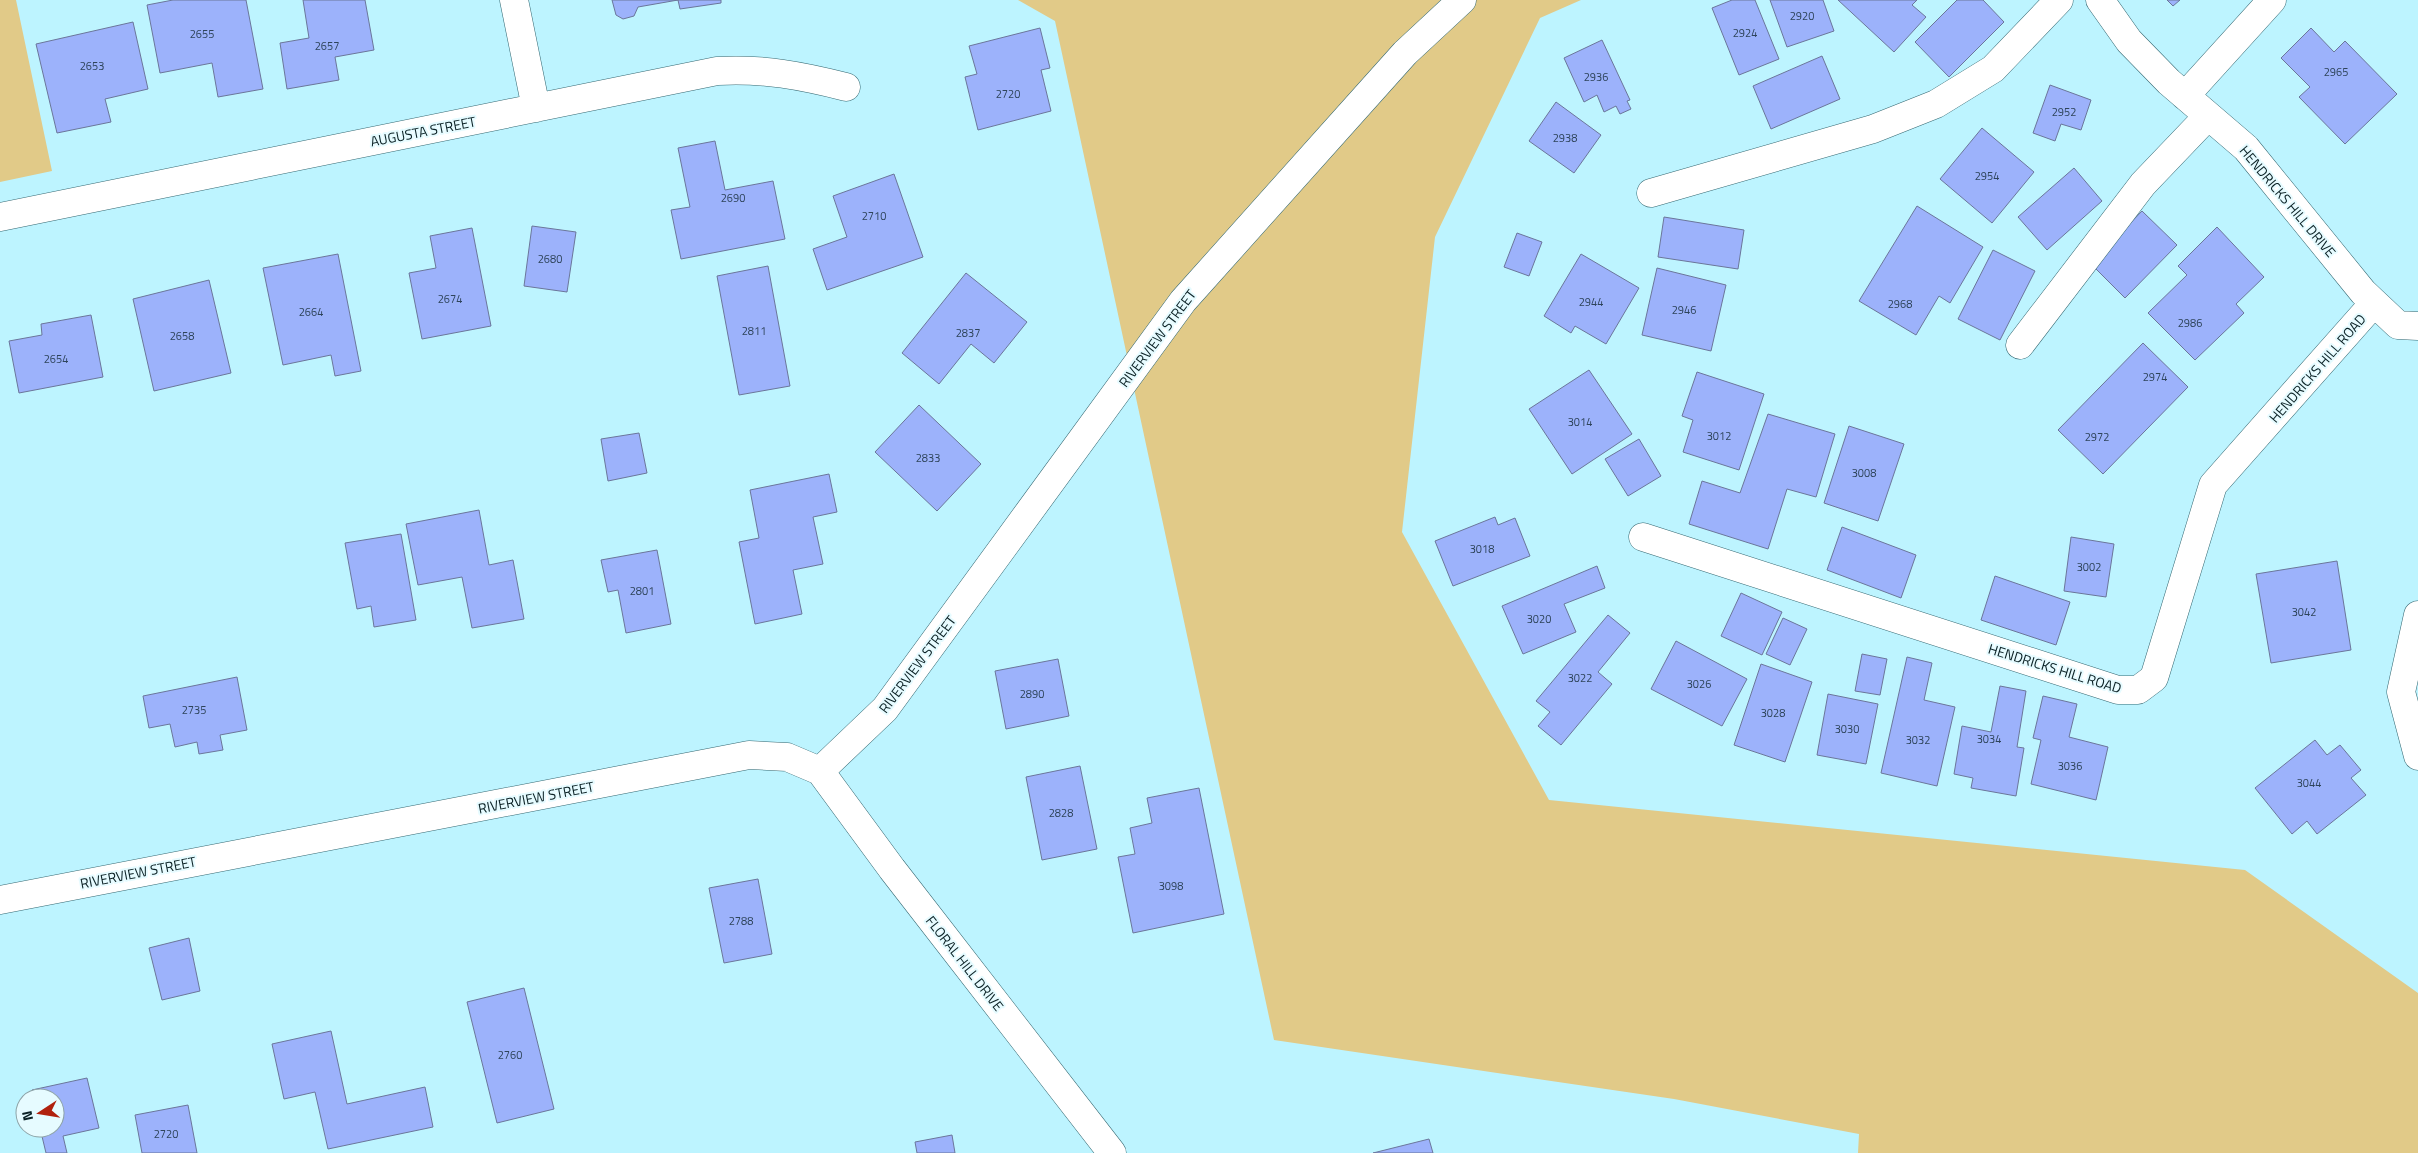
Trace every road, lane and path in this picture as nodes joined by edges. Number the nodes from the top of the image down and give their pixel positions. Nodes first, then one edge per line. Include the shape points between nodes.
1 (514, 0) edge
2 (1462, 0) edge
3 (2059, 0) edge
4 (2100, 0) edge
5 (2272, 0) edge
6 (846, 87) dead end
7 (2185, 96) junction
8 (536, 108) junction
9 (2208, 116) junction
10 (1651, 193) dead end
11 (0, 217) edge
12 (2374, 302) junction
13 (2418, 326) edge
14 (2020, 345) dead end
15 (1643, 538) dead end
16 (2418, 615) edge
17 (2418, 756) edge
18 (820, 771) junction
19 (0, 900) edge
20 (1112, 1153) edge

1 - 8 street
2 - 18 street, RIVERVIEW STREET via 1405,53 1183,301 885,709
3 - 10 street via 1993,69 1936,104 1873,129
4 - 7 street, HENDRICKS HILL DRIVE via 2129,41
5 - 7 street
6 - 8 street, AUGUSTA STREET via 806,76 725,70
7 - 9 street, HENDRICKS HILL DRIVE
8 - 11 street, AUGUSTA STREET
9 - 12 street, HENDRICKS HILL DRIVE via 2246,148
9 - 14 street via 2143,184
12 - 13 street, HENDRICKS HILL DRIVE via 2398,325
12 - 15 street, HENDRICKS HILL ROAD via 2213,485 2154,678 2138,690 2118,690
16 - 17 street via 2401,692
18 - 19 street, RIVERVIEW STREET via 787,757 749,755
18 - 20 street, FLORAL HILL DRIVE

